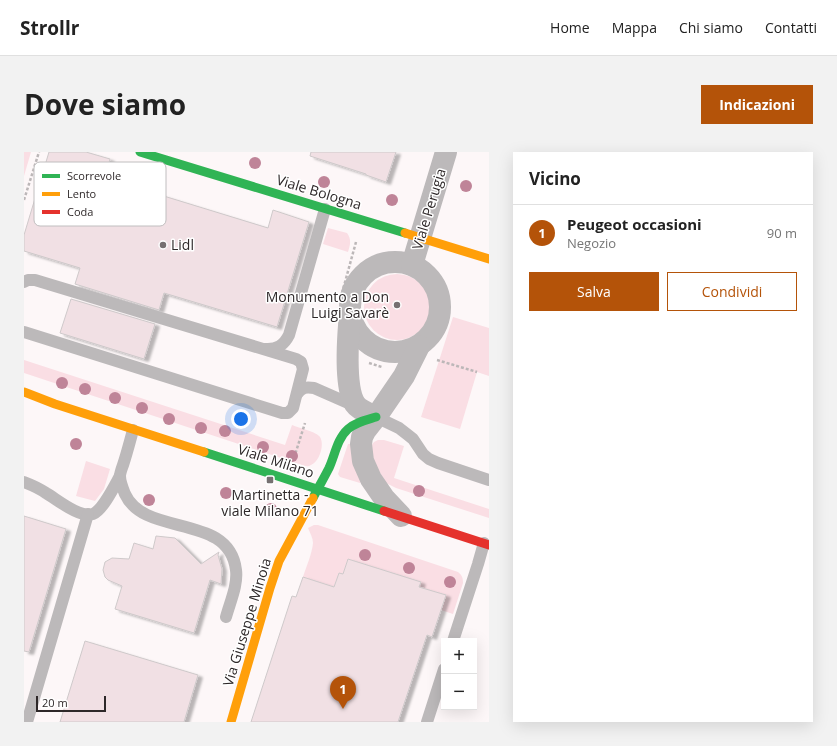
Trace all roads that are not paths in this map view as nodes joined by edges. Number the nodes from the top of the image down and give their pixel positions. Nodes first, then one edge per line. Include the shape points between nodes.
1 (140, 152) edge
2 (446, 152) edge
3 (325, 209) junction
4 (420, 238) junction
5 (489, 259) edge
6 (412, 265) junction
7 (24, 282) edge
8 (350, 313) junction
9 (24, 332) edge
10 (263, 349) junction
11 (417, 349) junction
12 (24, 392) edge
13 (297, 394) junction
14 (24, 399) edge
15 (55, 404) junction
16 (356, 406) junction
17 (376, 417) junction
18 (133, 430) junction
19 (120, 476) junction
20 (489, 480) edge
21 (24, 482) edge
22 (317, 489) junction
23 (88, 514) junction
24 (402, 516) junction
25 (486, 544) edge
26 (226, 617) dead end
27 (454, 638) edge
28 (442, 674) edge
29 (27, 722) edge
30 (231, 722) edge
31 (427, 722) edge

1 - 3 street, Viale Bologna
2 - 4 street, Viale Perugia
3 - 4 street, Viale Bologna
3 - 10 lane via 289,335 286,341 276,348
4 - 5 street, Viale Bologna
4 - 6 street, Viale Perugia
6 - 8 street via 391,262 377,266 365,274 353,292
6 - 11 street via 431,279 438,292 440,308 438,322 430,336
7 - 10 lane via 35,280
8 - 11 street via 354,327 363,339 375,347 389,352
8 - 16 street via 348,368 351,395
9 - 13 lane via 282,413 288,413 293,408
10 - 13 lane via 301,362 303,369
11 - 17 street via 404,376
12 - 15 street, Viale Milano
13 - 16 lane via 304,387 314,388
14 - 15 street, Viale Milano
15 - 18 street, Viale Milano
16 - 17 street
17 - 20 lane via 408,435 429,459
17 - 22 street, Via Giuseppe Minoia via 355,424 344,433
17 - 24 street via 362,437 363,461 376,487
18 - 19 lane
18 - 22 street, Viale Milano
19 - 23 lane via 113,491 98,511
19 - 26 lane via 122,488 133,506 151,516 212,536 229,550 234,560 236,580
21 - 23 lane via 35,486 67,507
22 - 24 street, Viale Milano
22 - 30 street, Via Giuseppe Minoia via 279,561
23 - 29 lane
24 - 25 street, Viale Milano
25 - 27 lane
28 - 31 lane

